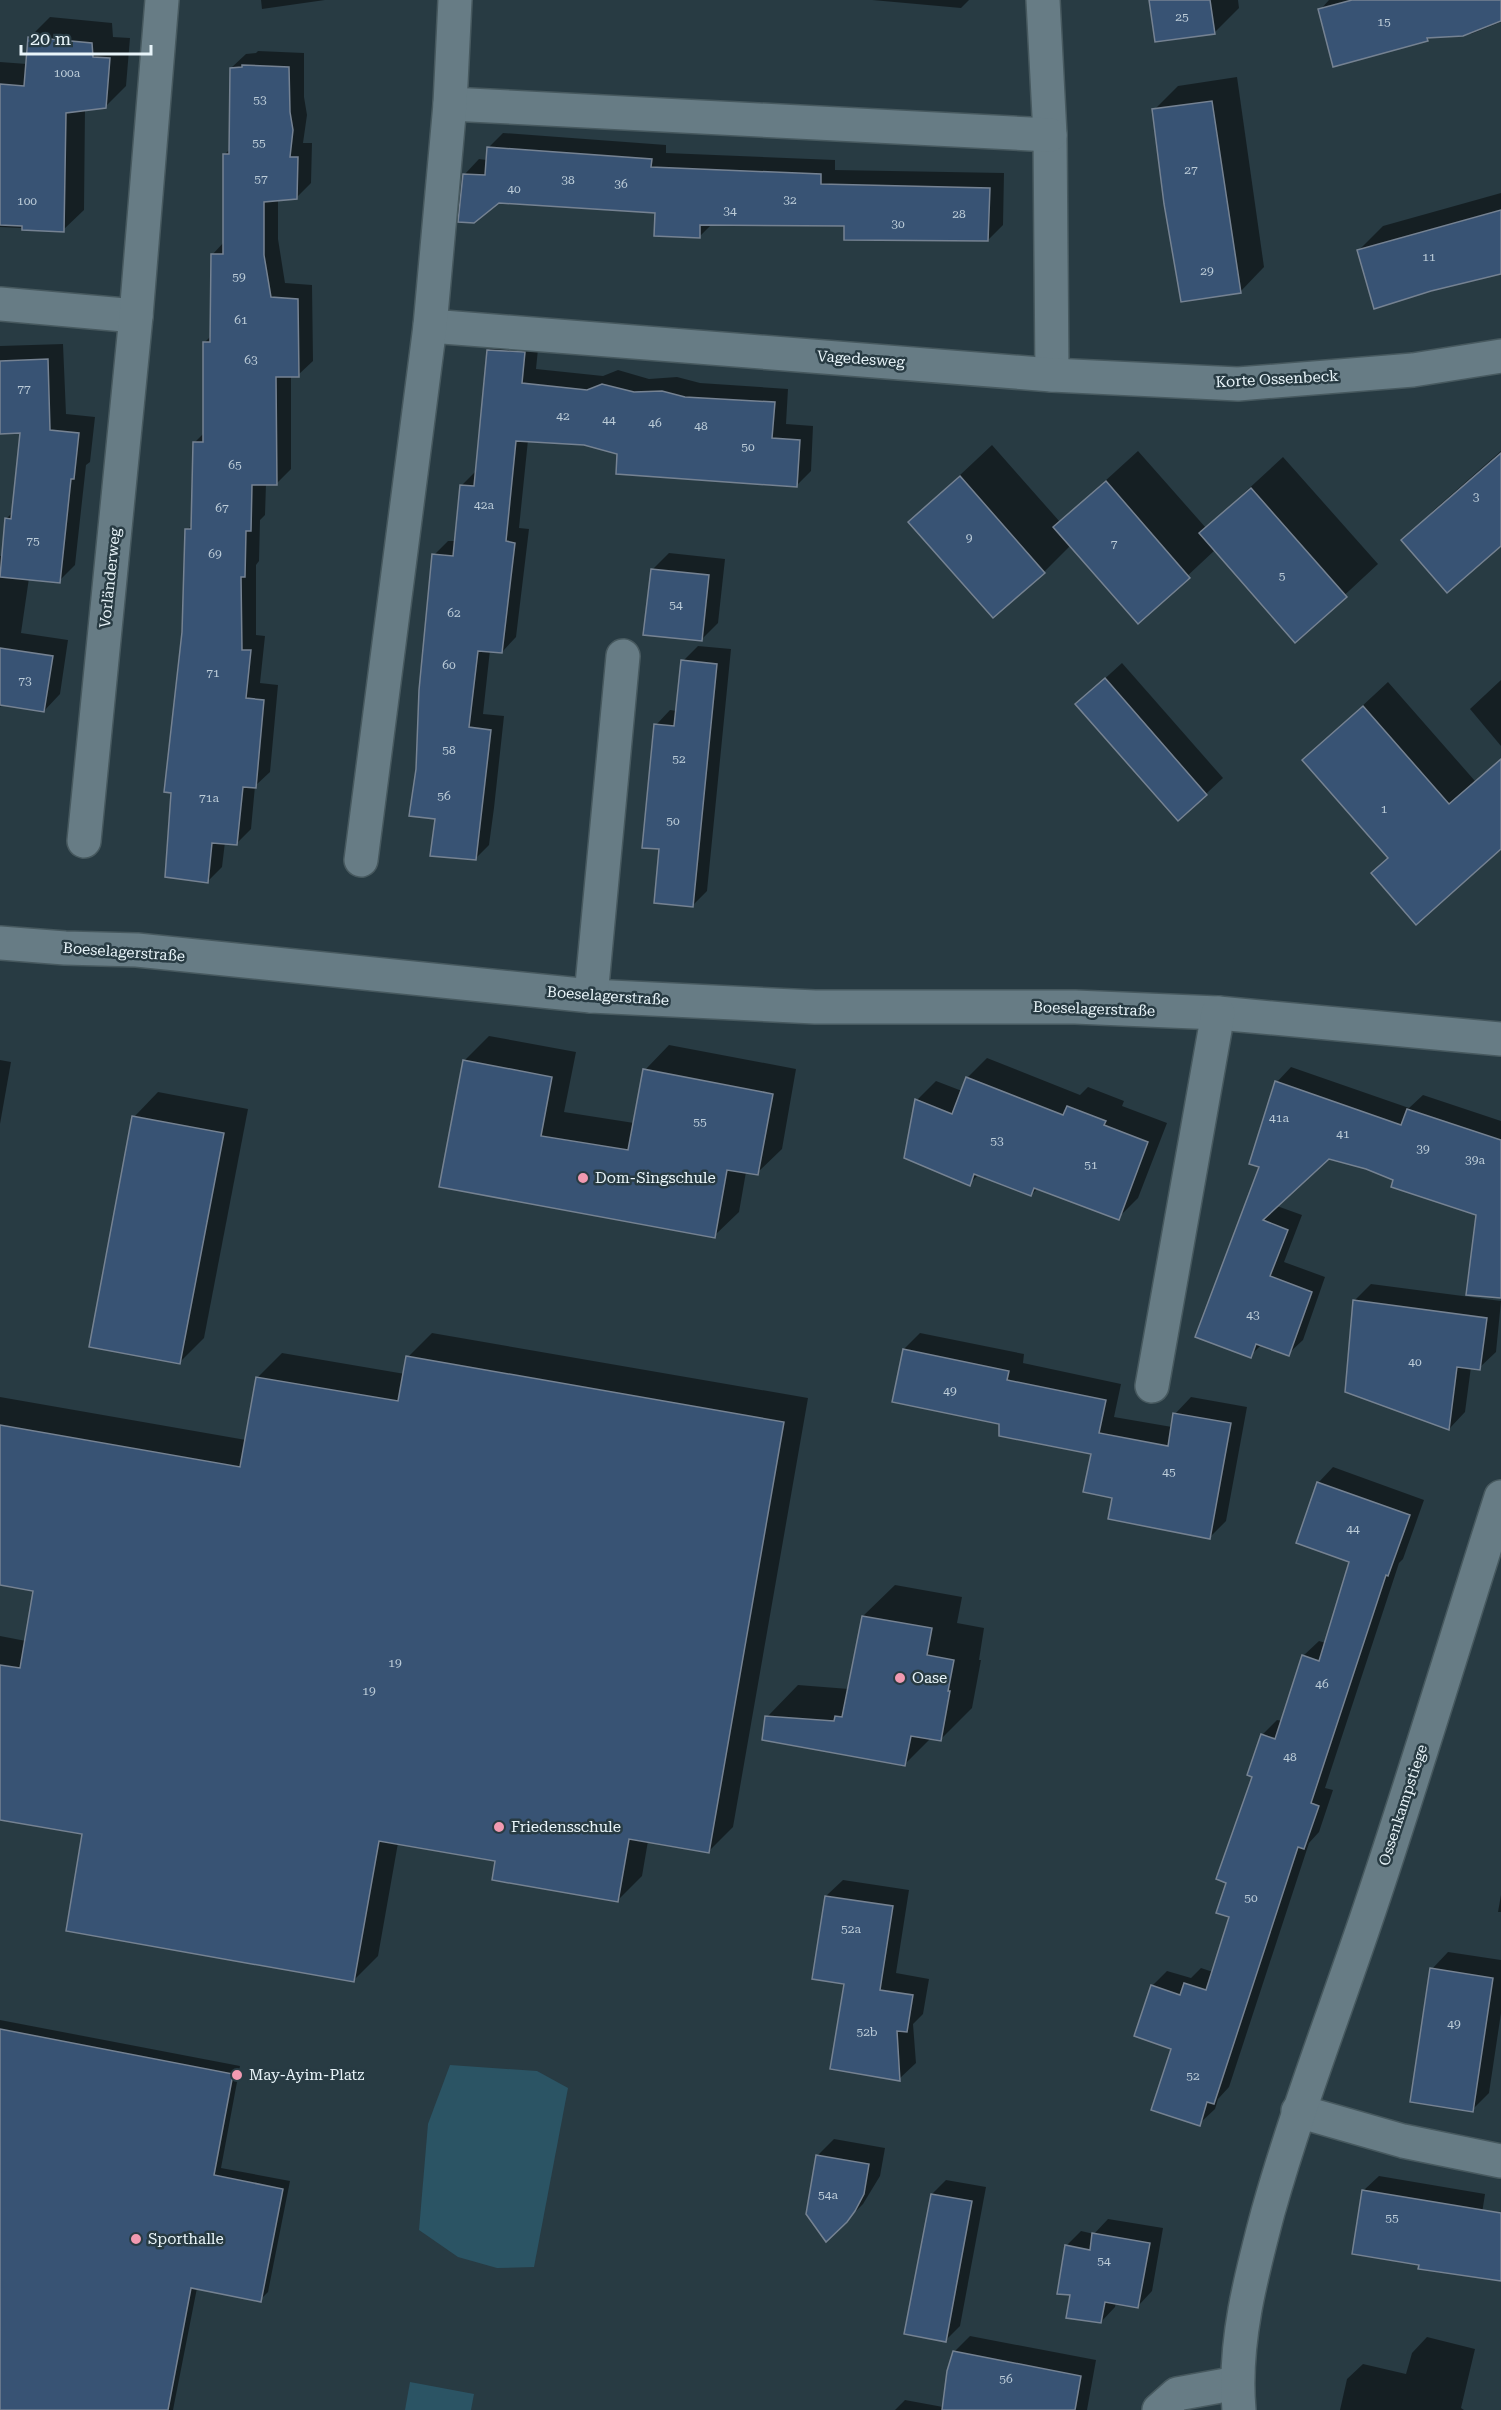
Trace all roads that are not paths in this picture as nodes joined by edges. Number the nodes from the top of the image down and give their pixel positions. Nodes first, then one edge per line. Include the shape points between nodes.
1 (162, 0) edge
2 (455, 0) edge
3 (1043, 0) edge
4 (450, 104) junction
5 (1050, 135) junction
6 (0, 304) edge
7 (136, 316) junction
8 (430, 326) junction
9 (1501, 356) edge
10 (1052, 375) junction
11 (623, 656) dead end
12 (84, 841) dead end
13 (361, 860) dead end
14 (0, 942) edge
15 (591, 996) junction
16 (1218, 1013) junction
17 (1501, 1039) edge
18 (1152, 1386) dead end
19 (1501, 1497) edge
20 (1298, 2111) junction
21 (1501, 2161) edge
22 (1238, 2396) edge
23 (1160, 2410) edge

1 - 7 street, Vorländerweg
2 - 4 street
3 - 5 street
4 - 5 street
4 - 8 street
5 - 10 street
6 - 7 street
7 - 12 street, Vorländerweg
8 - 10 street, Vagedesweg
8 - 13 street
9 - 10 street, Korte Ossenbeck via 1413,370 1238,384
11 - 15 street
14 - 15 street, Boeselagerstraße via 137,950
15 - 16 street, Boeselagerstraße via 815,1007 1075,1007
16 - 17 street, Boeselagerstraße
16 - 18 street
19 - 20 street, Ossenkampstiege via 1370,1908
20 - 21 street via 1403,2141
20 - 22 street, Ossenkampstiege via 1249,2283
22 - 23 street, Ossenkampstiege via 1177,2394

